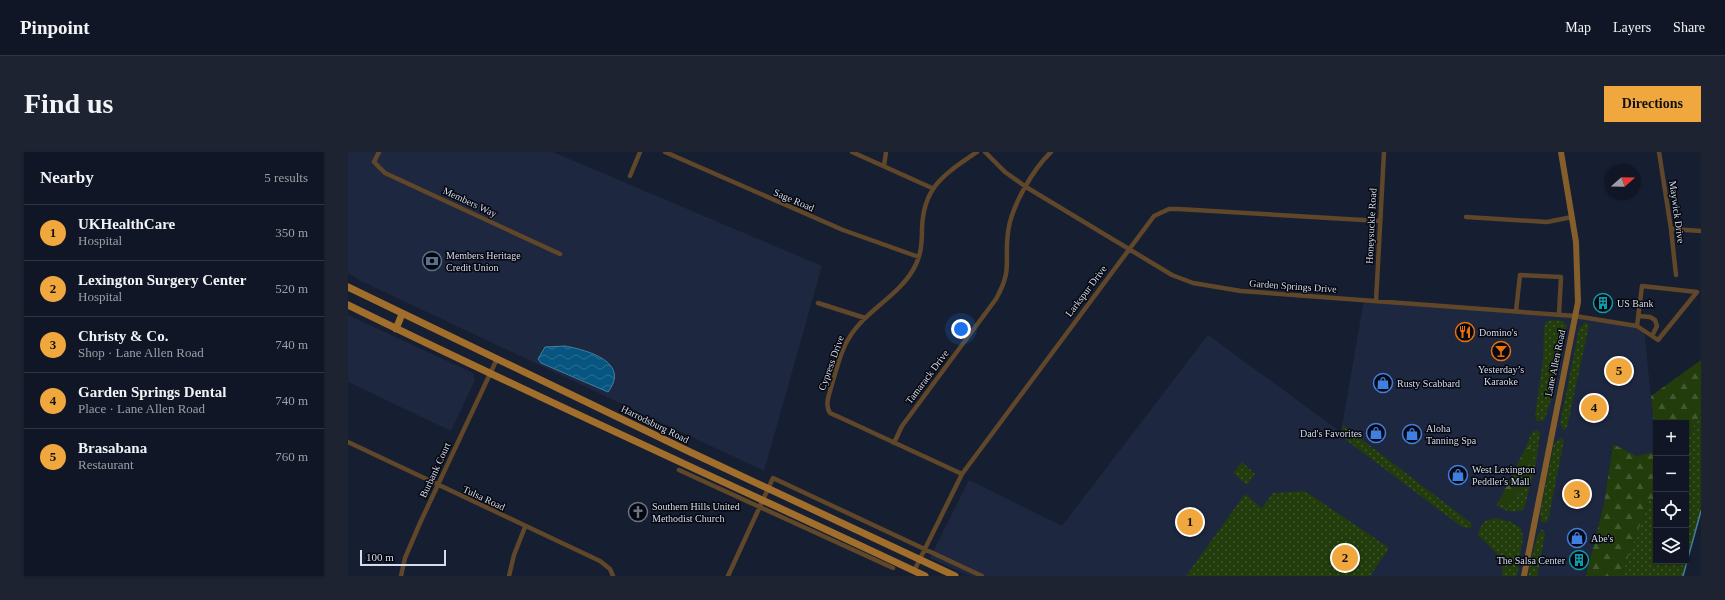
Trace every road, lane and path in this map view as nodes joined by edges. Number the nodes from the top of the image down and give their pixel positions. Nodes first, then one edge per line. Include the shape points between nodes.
1 (379, 152) edge
2 (640, 152) edge
3 (664, 152) edge
4 (852, 152) edge
5 (886, 152) edge
6 (977, 152) edge
7 (986, 152) edge
8 (1051, 152) edge
9 (1384, 152) edge
10 (1561, 152) edge
11 (1659, 152) edge
12 (884, 166) junction
13 (630, 176) dead end
14 (1026, 187) junction
15 (932, 188) junction
16 (1466, 216) dead end
17 (1572, 217) junction
18 (1380, 221) junction
19 (1671, 229) junction
20 (1701, 231) edge
21 (1130, 249) junction
22 (560, 254) dead end
23 (919, 257) junction
24 (1676, 275) dead end
25 (348, 287) edge
26 (1699, 292) edge
27 (1376, 301) junction
28 (818, 303) dead end
29 (348, 305) edge
30 (1516, 311) junction
31 (402, 314) junction
32 (1559, 314) junction
33 (1575, 316) junction
34 (1639, 316) junction
35 (865, 318) junction
36 (1637, 326) junction
37 (396, 329) junction
38 (1652, 336) junction
39 (497, 359) junction
40 (490, 374) junction
41 (348, 442) edge
42 (894, 443) junction
43 (679, 470) dead end
44 (962, 474) junction
45 (438, 486) junction
46 (768, 489) junction
47 (764, 500) junction
48 (760, 508) junction
49 (525, 527) junction
50 (924, 549) junction
51 (919, 559) junction
52 (893, 568) dead end
53 (914, 571) junction
54 (612, 574) edge
55 (401, 576) edge
56 (509, 576) edge
57 (728, 576) edge
58 (925, 576) edge
59 (955, 576) edge
60 (982, 576) edge
61 (1524, 576) edge

1 - 22 street, Members Way via 374,162 385,173
2 - 13 street
3 - 23 street, Sage Road via 843,230
4 - 12 street
5 - 12 street
6 - 15 street, Cypress Drive via 952,169
7 - 14 street, Garden Springs Drive via 1005,172
8 - 14 street, Tamarack Drive
9 - 18 street, Honeysuckle Road
10 - 17 main road, Lane Allen Road
11 - 19 street, Maywick Drive
12 - 15 street
14 - 21 street, Garden Springs Drive
14 - 42 street, Tamarack Drive via 1009,226 1008,270 1003,286 902,426
15 - 23 street, Cypress Drive via 923,208
16 - 17 street via 1543,222
17 - 33 main road, Lane Allen Road via 1578,265 1578,302
18 - 21 street, Larkspur Drive via 1169,209 1154,216
18 - 27 street, Honeysuckle Road
19 - 20 street
19 - 24 street, Maywick Drive
21 - 27 street, Garden Springs Drive via 1172,275 1193,283 1237,290
21 - 44 street, Larkspur Drive
23 - 35 street, Cypress Drive via 904,281
25 - 31 main road, Harrodsburg Road
26 - 34 street via 1642,286
26 - 38 street via 1658,340
27 - 30 street, Garden Springs Drive
28 - 35 street
29 - 37 main road
30 - 32 street, Garden Springs Drive
30 - 32 street via 1520,275 1561,277
31 - 37 main road
31 - 39 main road, Harrodsburg Road
32 - 33 street, Garden Springs Drive
33 - 36 street, Garden Springs Drive
33 - 61 main road, Lane Allen Road
34 - 36 street
34 - 38 street via 1655,320 1657,326
35 - 42 street, Cypress Drive via 845,345 829,396 828,408 830,413
36 - 38 street
37 - 40 main road
39 - 40 street, Burbank Court
39 - 46 main road, Harrodsburg Road
40 - 45 street, Burbank Court
40 - 47 main road
41 - 45 street, Tulsa Road
42 - 44 street, Cypress Drive
43 - 48 street
44 - 50 street, Larkspur Drive
45 - 49 street, Tulsa Road
45 - 55 street, Burbank Court via 408,552
46 - 47 street
46 - 50 street via 773,478
46 - 51 main road, Harrodsburg Road
47 - 48 street
47 - 53 main road
48 - 52 street
48 - 57 street
49 - 54 street, Tulsa Road via 600,562
49 - 56 street
50 - 51 street, Larkspur Drive
50 - 60 street
51 - 53 street, Larkspur Drive
51 - 59 main road, Harrodsburg Road
53 - 58 main road

